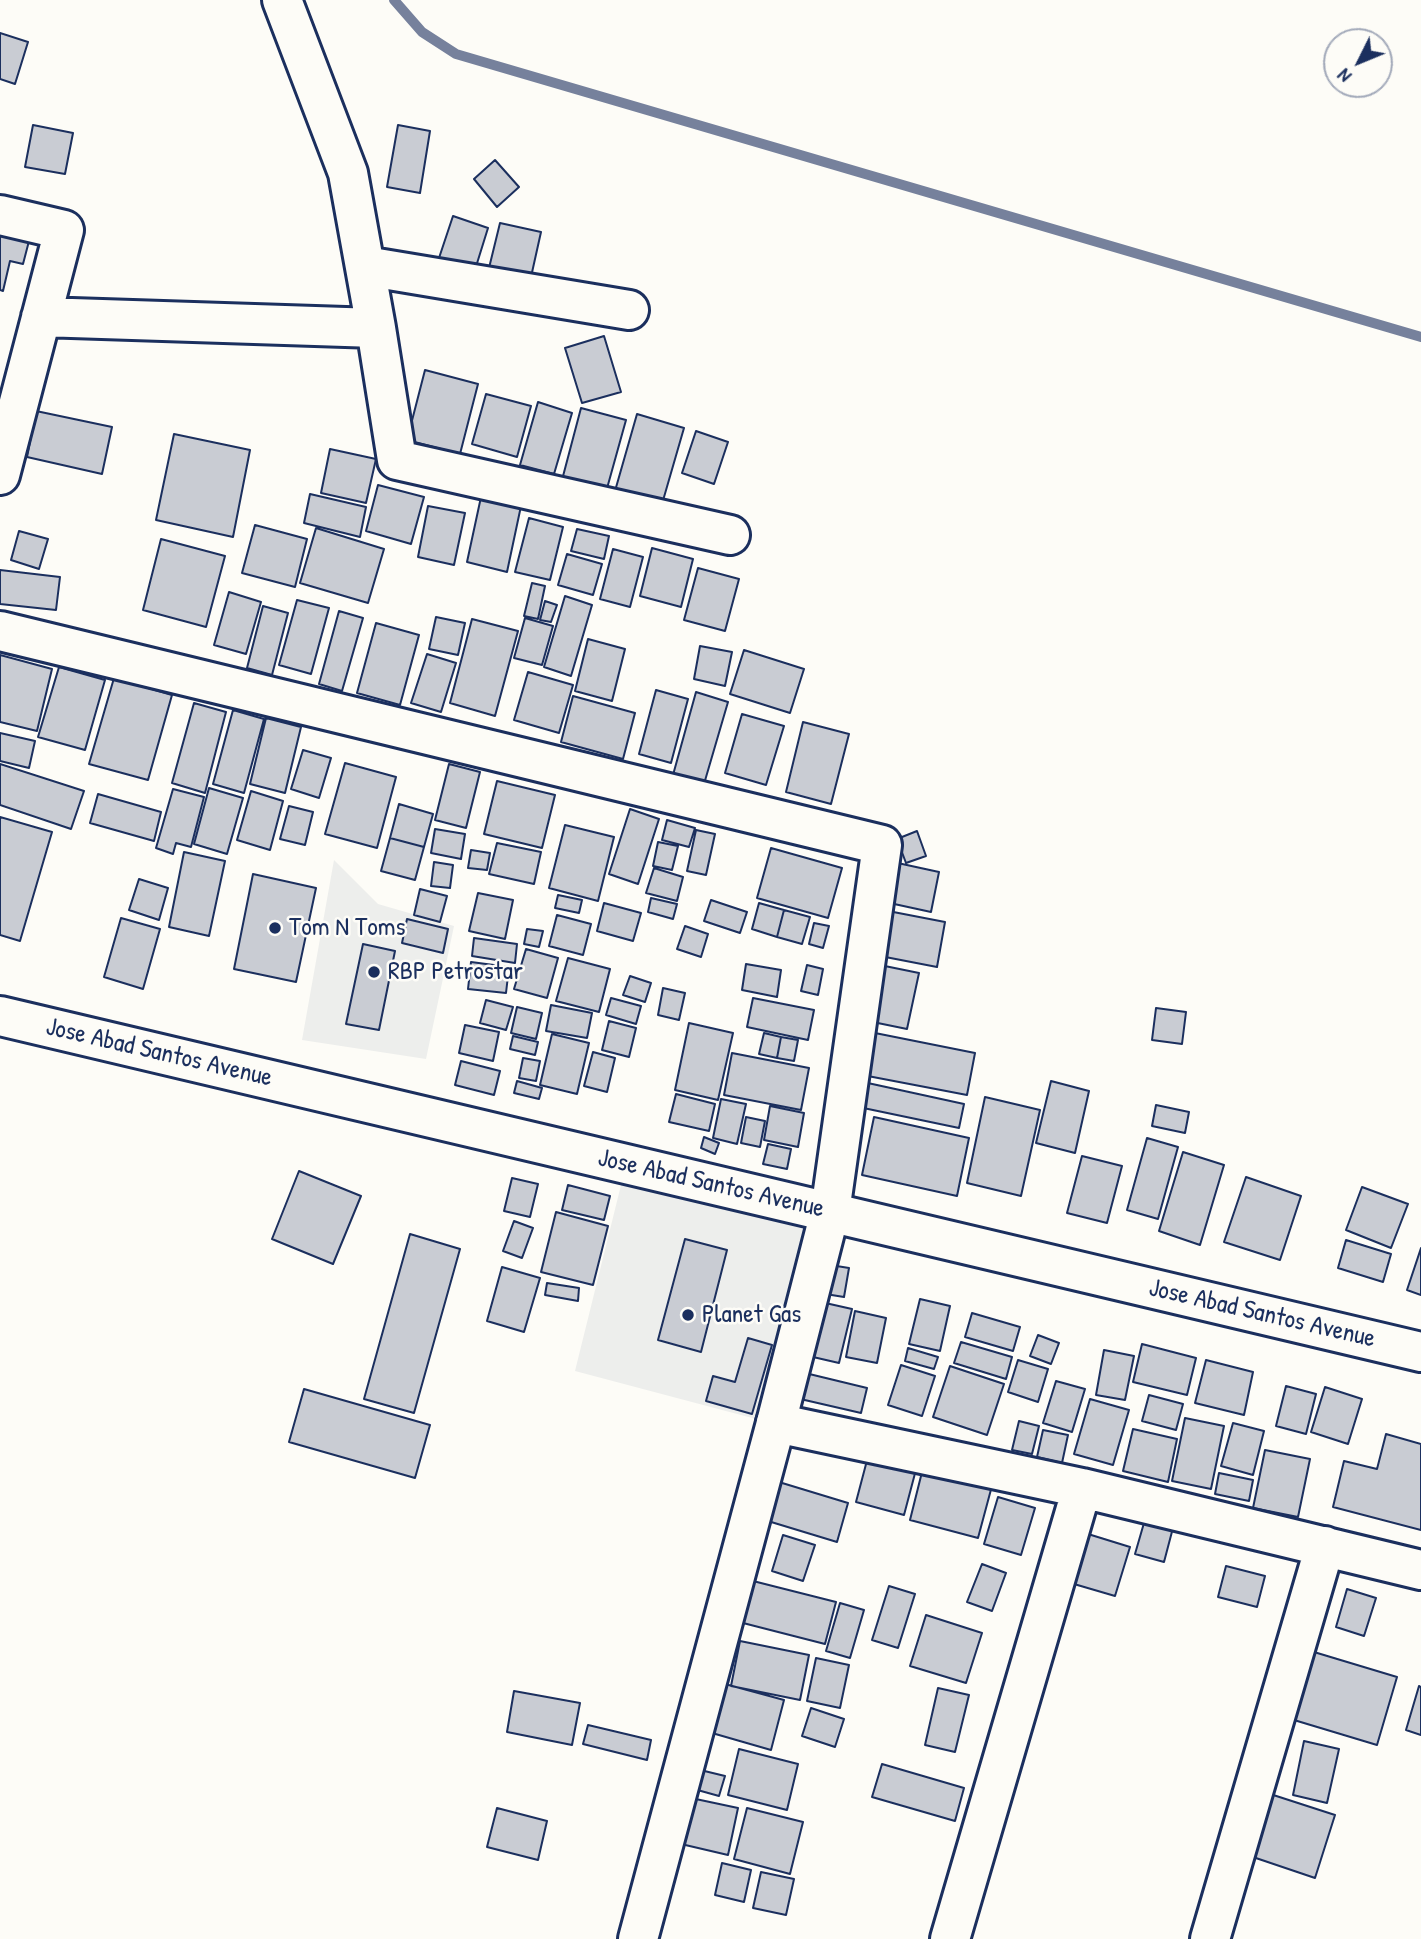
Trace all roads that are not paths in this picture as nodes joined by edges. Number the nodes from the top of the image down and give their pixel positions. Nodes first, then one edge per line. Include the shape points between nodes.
1 (282, 0) edge
2 (0, 215) edge
3 (365, 266) junction
4 (629, 310) dead end
5 (41, 317) junction
6 (376, 328) junction
7 (0, 474) edge
8 (730, 535) dead end
9 (0, 631) edge
10 (0, 1016) edge
11 (830, 1212) junction
12 (1421, 1352) edge
13 (776, 1423) junction
14 (1082, 1488) junction
15 (1325, 1546) junction
16 (1421, 1570) edge
17 (638, 1939) edge
18 (950, 1939) edge
19 (1210, 1939) edge

1 - 3 main road via 348,173
2 - 5 main road via 64,230
3 - 4 main road
3 - 6 main road
5 - 6 main road
5 - 7 main road
6 - 8 main road via 397,460
9 - 11 main road via 881,845
10 - 11 main road, Jose Abad Santos Avenue
11 - 12 main road, Jose Abad Santos Avenue
11 - 13 main road
13 - 14 main road
13 - 17 main road
14 - 15 main road
14 - 18 main road
15 - 16 main road
15 - 19 main road

